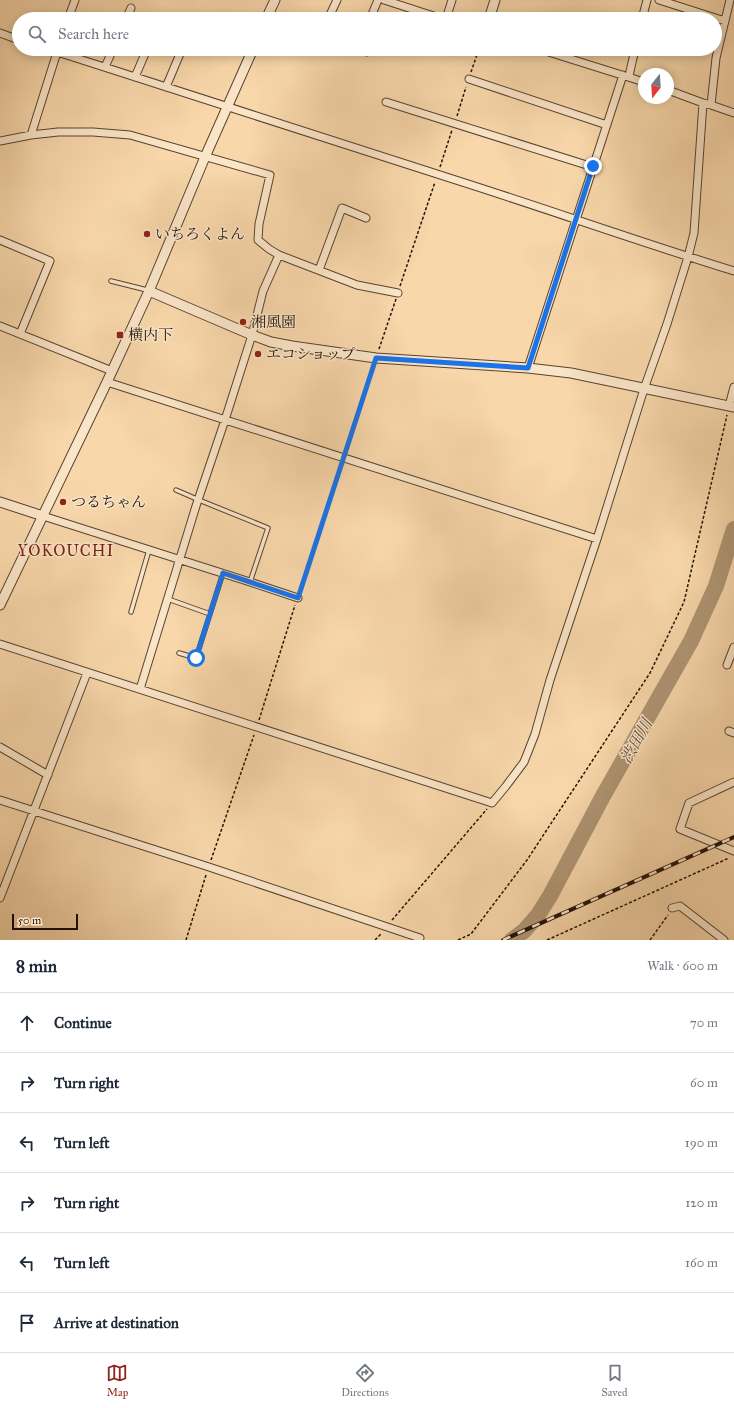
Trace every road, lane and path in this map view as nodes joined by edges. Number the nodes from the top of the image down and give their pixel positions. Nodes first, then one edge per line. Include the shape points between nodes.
1 (75, 0) edge
2 (275, 0) edge
3 (337, 0) edge
4 (378, 0) edge
5 (384, 0) edge
6 (452, 0) edge
7 (495, 0) edge
8 (647, 0) edge
9 (659, 0) edge
10 (730, 0) edge
11 (131, 8) dead end
12 (71, 12) edge
13 (129, 12) edge
14 (269, 12) edge
15 (331, 12) edge
16 (373, 12) edge
17 (422, 12) edge
18 (447, 12) edge
19 (491, 12) edge
20 (644, 12) edge
21 (699, 12) edge
22 (722, 19) edge
23 (725, 20) junction
24 (722, 33) edge
25 (0, 34) edge
26 (12, 38) edge
27 (56, 56) edge
28 (73, 56) edge
29 (110, 56) edge
30 (144, 56) edge
31 (179, 56) edge
32 (250, 56) edge
33 (477, 56) edge
34 (562, 56) edge
35 (633, 56) edge
36 (716, 56) edge
37 (105, 67) junction
38 (626, 75) junction
39 (135, 77) junction
40 (469, 79) junction
41 (638, 80) edge
42 (166, 87) junction
43 (674, 92) edge
44 (386, 102) dead end
45 (703, 103) junction
46 (711, 105) junction
47 (227, 107) junction
48 (734, 113) edge
49 (454, 123) junction
50 (607, 125) junction
51 (31, 135) junction
52 (0, 141) edge
53 (205, 157) junction
54 (593, 166) junction
55 (438, 174) junction
56 (366, 218) dead end
57 (576, 219) junction
58 (0, 240) edge
59 (280, 255) junction
60 (688, 257) junction
61 (319, 270) junction
62 (734, 271) edge
63 (111, 281) dead end
64 (149, 291) junction
65 (398, 294) junction
66 (0, 326) edge
67 (20, 334) junction
68 (252, 335) junction
69 (376, 358) junction
70 (528, 368) junction
71 (112, 371) junction
72 (107, 382) junction
73 (734, 387) edge
74 (644, 389) junction
75 (732, 407) edge
76 (226, 420) junction
77 (344, 458) junction
78 (176, 490) dead end
79 (199, 500) junction
80 (0, 502) edge
81 (42, 516) junction
82 (597, 539) junction
83 (149, 550) junction
84 (180, 560) junction
85 (223, 573) junction
86 (250, 582) junction
87 (298, 598) junction
88 (168, 599) junction
89 (0, 605) edge
90 (131, 612) dead end
91 (210, 614) junction
92 (0, 644) edge
93 (734, 647) edge
94 (179, 653) dead end
95 (726, 665) dead end
96 (88, 673) junction
97 (140, 689) junction
98 (257, 726) junction
99 (0, 747) edge
100 (48, 775) junction
101 (734, 782) edge
102 (0, 800) edge
103 (492, 803) junction
104 (34, 810) junction
105 (734, 851) edge
106 (734, 856) edge
107 (209, 867) junction
108 (0, 898) edge
109 (672, 908) joint
110 (387, 926) junction
111 (420, 938) dead end
112 (186, 940) edge
113 (375, 940) edge
114 (458, 940) edge
115 (546, 940) edge
116 (650, 940) edge
117 (724, 940) edge

1 - 12 street
2 - 14 street
3 - 15 street
4 - 16 street
5 - 17 street
6 - 18 street
7 - 19 street
8 - 20 street
9 - 21 street
10 - 23 street
11 - 13 street
22 - 23 street
23 - 24 street
25 - 26 street
27 - 51 street
28 - 37 street
29 - 37 street
30 - 39 street
31 - 42 street
32 - 47 street
33 - 40 path
34 - 38 street
35 - 38 street
36 - 46 street
37 - 39 street
38 - 41 street
38 - 50 street
39 - 42 street
40 - 49 path
40 - 50 street
42 - 47 street
43 - 45 street
44 - 49 street
45 - 46 street
45 - 60 street via 694,234
46 - 48 street
47 - 53 street
47 - 55 street
49 - 54 street
49 - 55 path
50 - 54 street
51 - 52 street
51 - 53 street via 58,132 130,135
53 - 59 street via 270,175 258,240
53 - 64 street
54 - 57 street
55 - 57 street
55 - 65 path
56 - 61 street via 342,208
57 - 60 street
57 - 70 street
58 - 67 street via 50,261
59 - 61 street
59 - 68 street via 263,291
60 - 62 street
60 - 74 street
61 - 65 street via 357,285
63 - 64 lane
64 - 68 street
64 - 71 street
65 - 69 path
66 - 67 street
67 - 71 street
68 - 69 street via 292,346
68 - 76 street
69 - 70 street
69 - 77 path
70 - 74 street via 571,373
71 - 72 street
72 - 76 street
72 - 81 street
73 - 75 street
74 - 75 street
74 - 82 street
75 - 114 path via 684,602 650,673 528,860 471,934
76 - 77 street
76 - 79 street
77 - 82 street
77 - 87 path
78 - 79 lane
79 - 84 street
79 - 86 lane via 268,528
80 - 81 street
81 - 83 street
81 - 89 street
82 - 103 street via 524,762
83 - 84 street
83 - 90 lane
84 - 85 street
84 - 88 street
85 - 86 street
85 - 91 lane
86 - 87 street
87 - 98 path
88 - 91 lane
88 - 97 street
91 - 94 lane via 196,658
92 - 96 street
93 - 95 street
96 - 97 street
96 - 100 street
97 - 98 street
98 - 103 street
98 - 107 path
99 - 100 street
100 - 104 street
101 - 105 street via 689,803 680,829
102 - 104 street
103 - 110 path
104 - 107 street
104 - 108 street
106 - 115 path
107 - 110 street
107 - 112 path
109 - 116 path
109 - 117 street via 680,906
110 - 111 street
110 - 113 path

